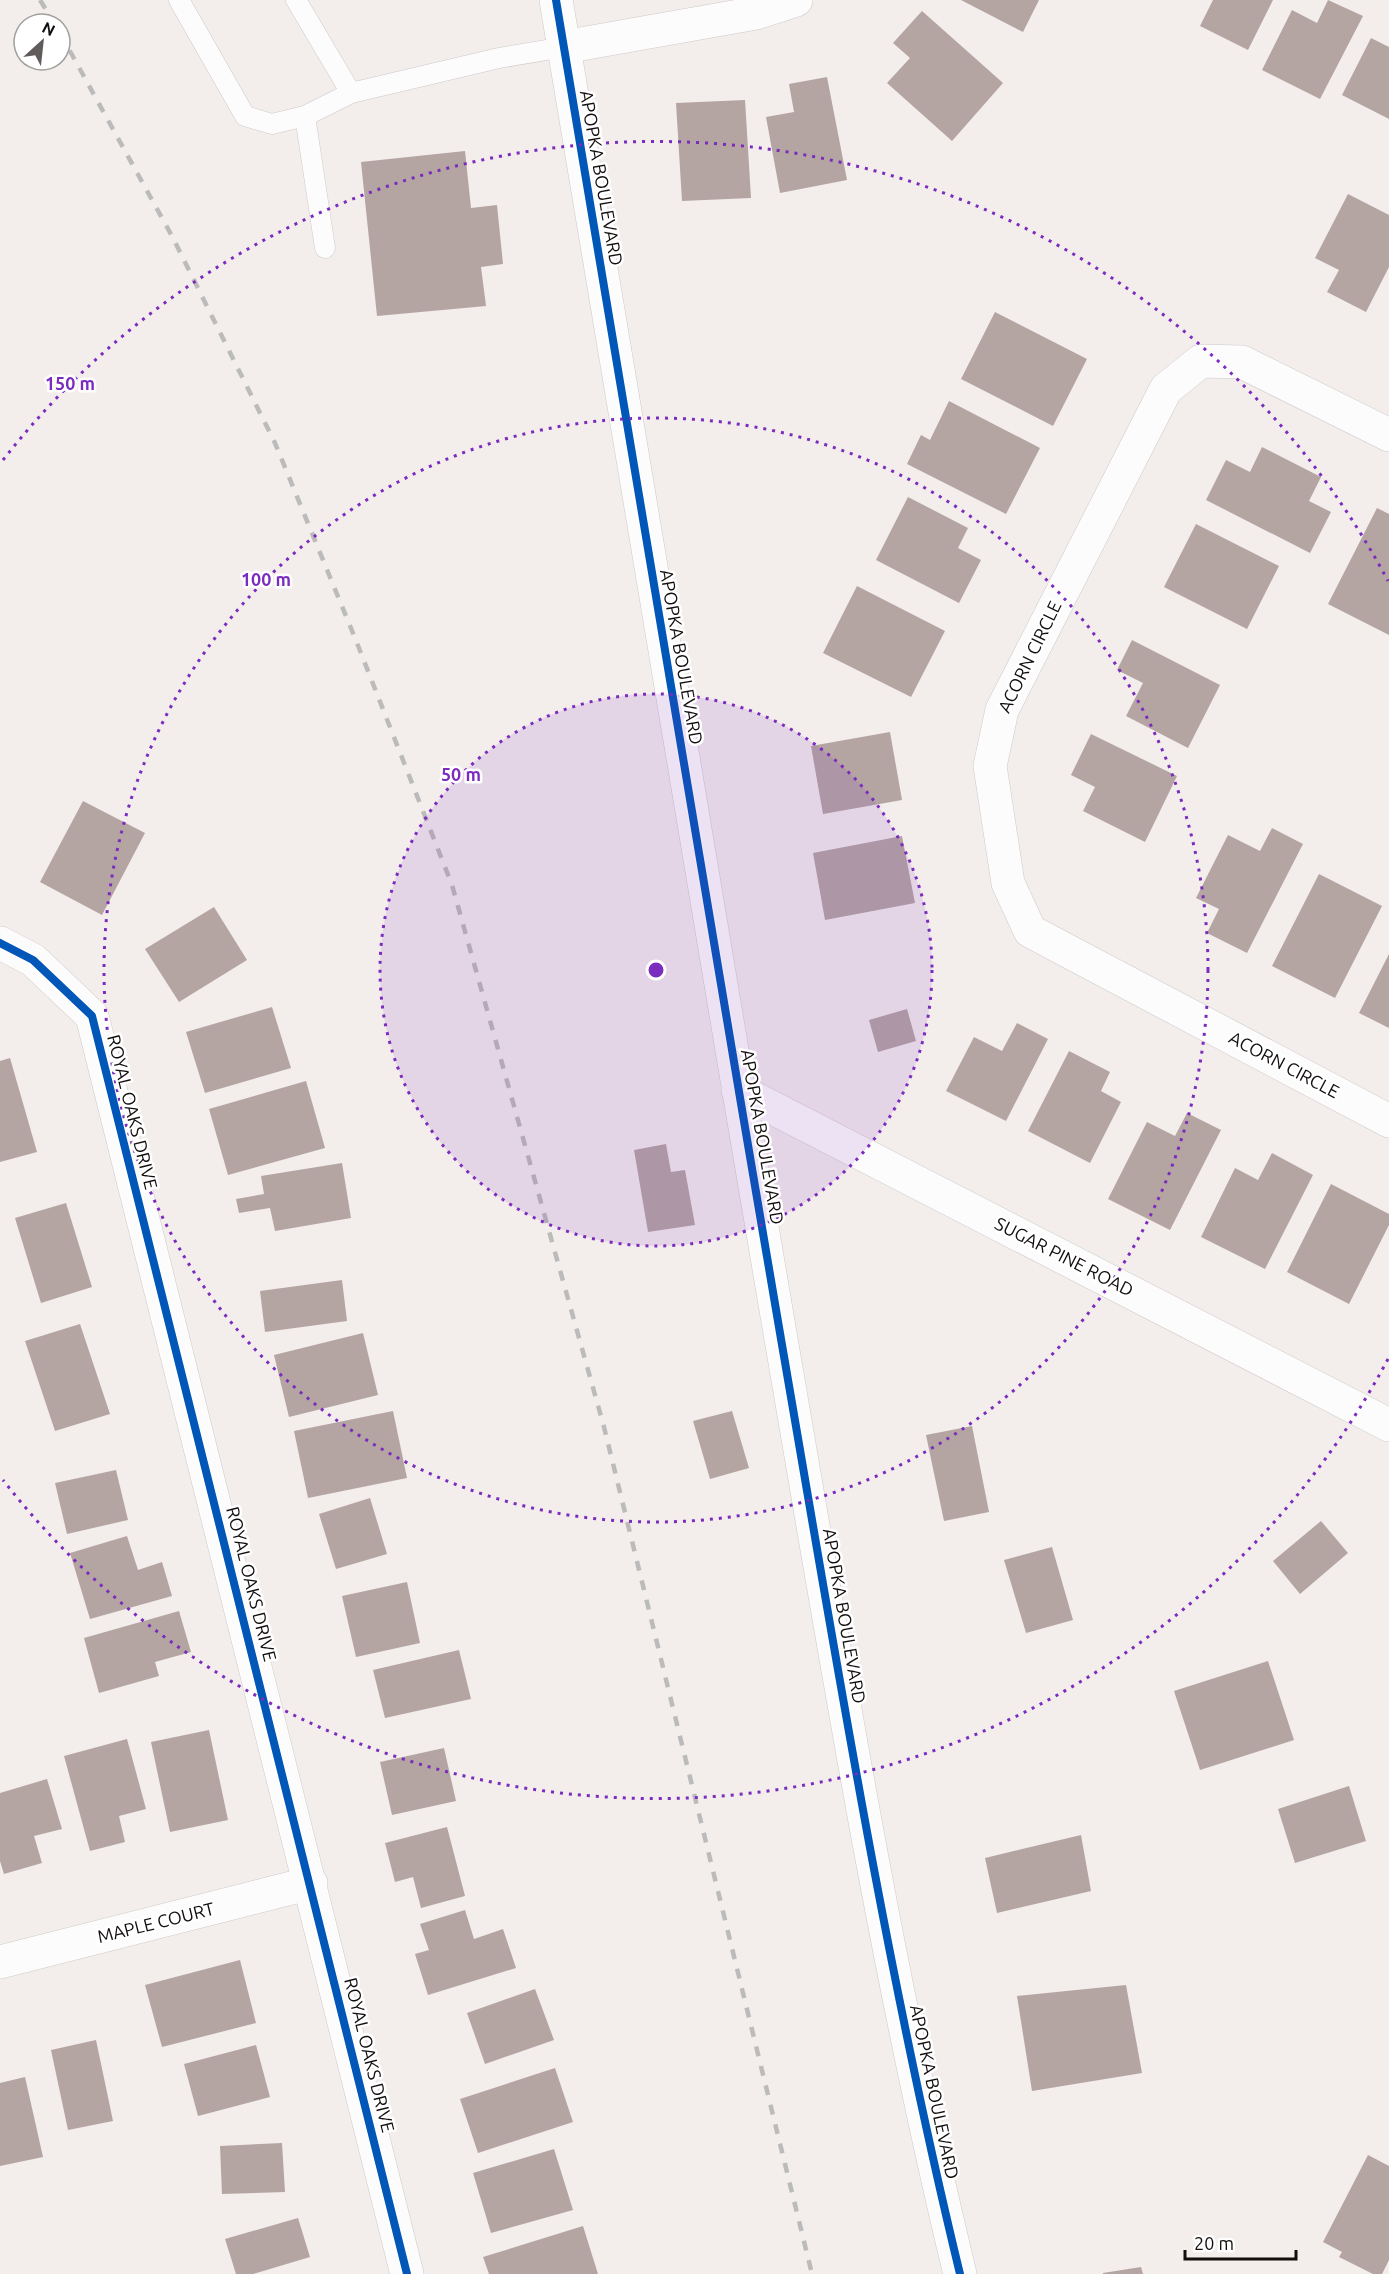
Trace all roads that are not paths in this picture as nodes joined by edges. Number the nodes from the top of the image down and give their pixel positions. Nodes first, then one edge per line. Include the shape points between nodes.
1 (179, 0) edge
2 (296, 0) edge
3 (556, 0) edge
4 (796, 0) edge
5 (564, 47) junction
6 (351, 93) junction
7 (304, 116) junction
8 (325, 248) dead end
9 (1389, 435) edge
10 (0, 943) edge
11 (738, 1090) junction
12 (1389, 1121) edge
13 (1389, 1424) edge
14 (311, 1883) junction
15 (0, 1962) edge
16 (407, 2274) edge
17 (960, 2274) edge

1 - 7 lane via 245,116 272,124
2 - 6 lane
3 - 5 street, APOPKA BOULEVARD
4 - 5 street via 756,13
5 - 6 lane
5 - 11 street, APOPKA BOULEVARD
6 - 7 lane
7 - 8 lane
9 - 12 street, ACORN CIRCLE via 1242,362 1201,362 1166,389 1002,710 990,766 1008,884 1030,931
10 - 14 street, ROYAL OAKS DRIVE via 33,960 92,1016
11 - 13 street, SUGAR PINE ROAD
11 - 17 street, APOPKA BOULEVARD via 879,1905
14 - 15 street, MAPLE COURT
14 - 16 street, ROYAL OAKS DRIVE

